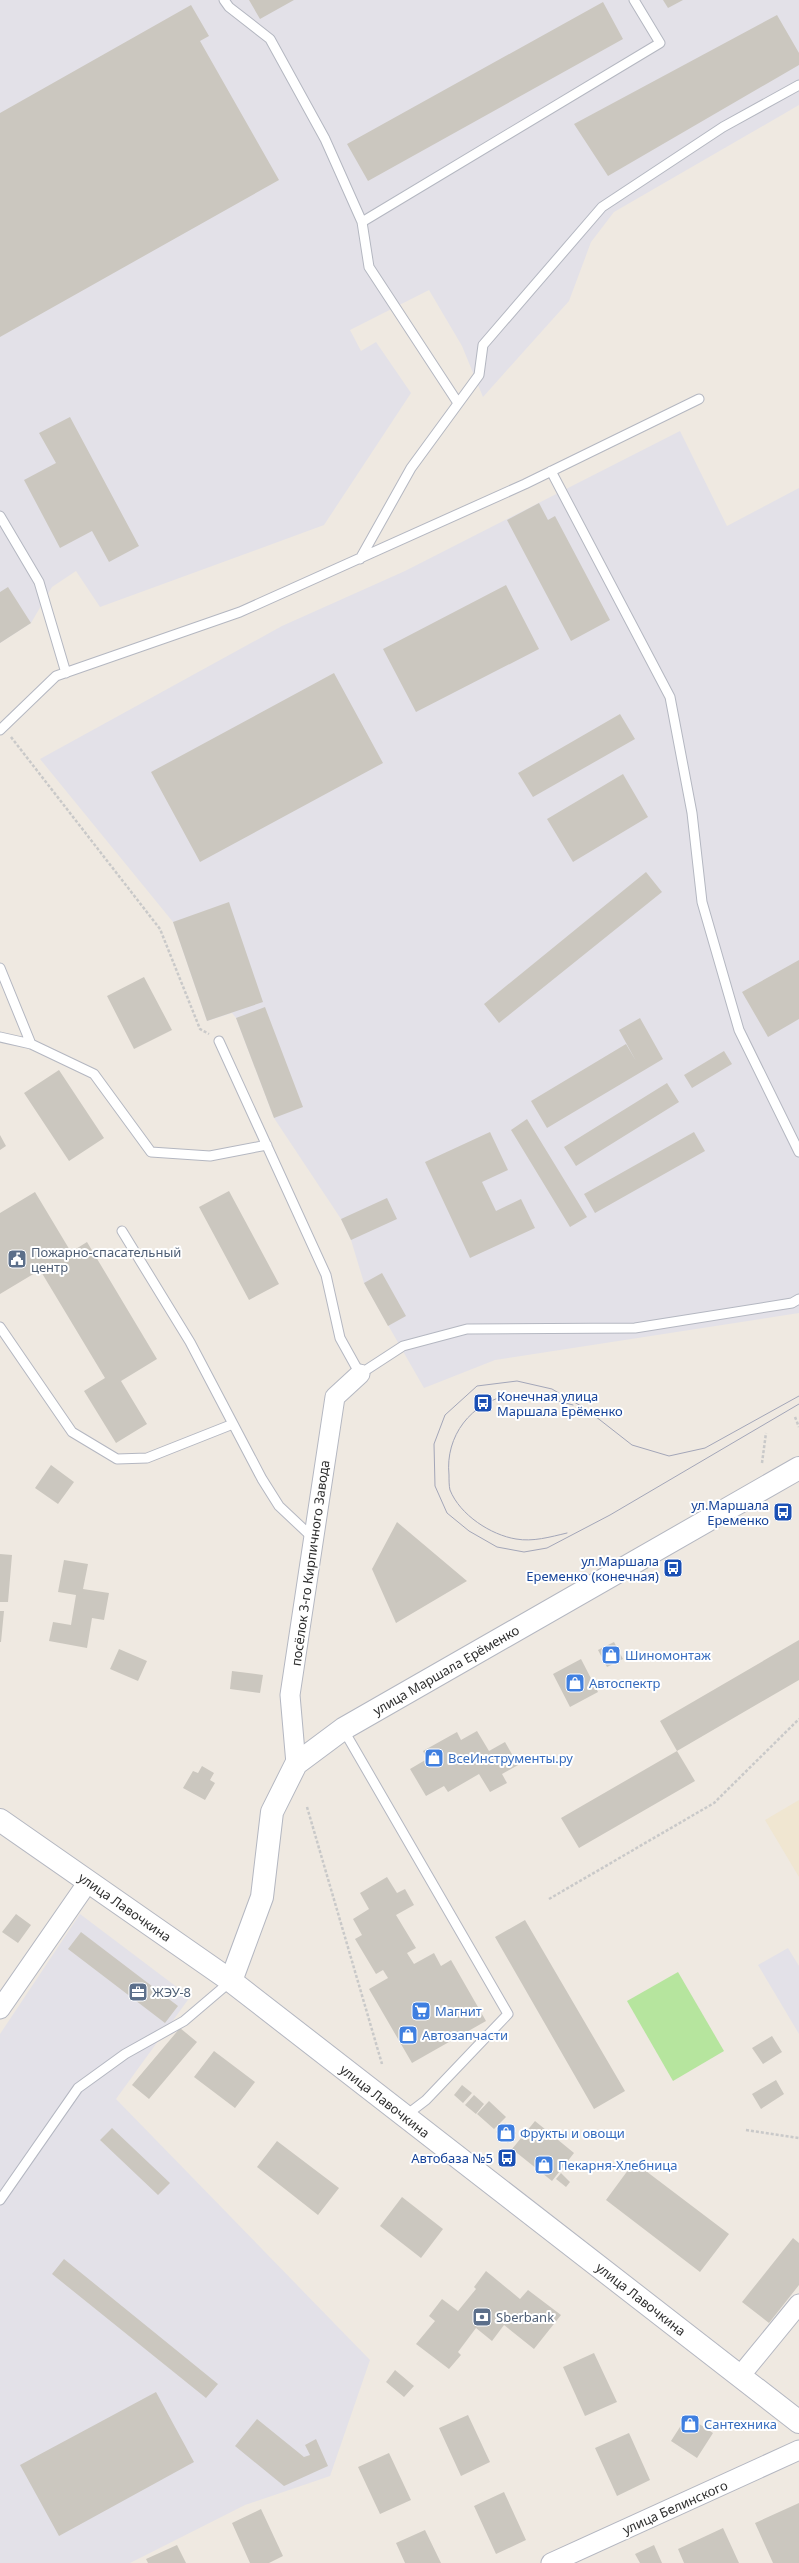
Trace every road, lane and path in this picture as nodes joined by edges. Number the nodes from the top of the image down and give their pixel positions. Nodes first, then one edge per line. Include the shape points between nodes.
1 (224, 0) edge
2 (634, 0) edge
3 (799, 85) edge
4 (362, 222) junction
5 (699, 399) dead end
6 (458, 403) junction
7 (551, 472) junction
8 (0, 516) edge
9 (360, 559) junction
10 (66, 673) junction
11 (1, 729) edge
12 (0, 968) edge
13 (0, 1037) edge
14 (219, 1041) joint
15 (31, 1044) junction
16 (267, 1145) junction
17 (799, 1152) edge
18 (122, 1231) dead end
19 (799, 1299) edge
20 (0, 1327) edge
21 (360, 1374) junction
22 (795, 1417) dead end
23 (233, 1424) junction
24 (799, 1427) edge
25 (766, 1432) dead end
26 (762, 1463) dead end
27 (799, 1468) edge
28 (314, 1538) junction
29 (799, 1719) edge
30 (343, 1729) junction
31 (296, 1764) junction
32 (307, 1807) dead end
33 (0, 1820) edge
34 (88, 1882) junction
35 (549, 1899) dead end
36 (231, 1982) junction
37 (0, 2009) edge
38 (382, 2064) dead end
39 (404, 2116) junction
40 (746, 2130) dead end
41 (799, 2138) edge
42 (0, 2200) edge
43 (799, 2304) edge
44 (740, 2376) junction
45 (799, 2422) edge
46 (799, 2450) edge
47 (551, 2563) edge

1 - 4 lane via 229,7 270,39 325,139
2 - 4 lane via 660,43
3 - 6 lane via 723,127 602,207 483,345 479,375
4 - 6 lane via 369,268
5 - 7 lane
6 - 9 lane via 411,468
7 - 9 lane
7 - 17 lane via 670,697 692,813 702,902 739,1030
8 - 10 lane via 40,582
9 - 10 lane via 240,612
10 - 11 lane via 56,676
11 - 14 path via 160,929 200,1029
12 - 15 lane
13 - 15 lane
14 - 16 lane
15 - 16 lane via 94,1074 151,1152 210,1156
16 - 21 lane via 326,1275 340,1338
18 - 23 lane via 190,1342
19 - 21 lane via 635,1328 467,1329 403,1346
20 - 23 lane via 72,1432 117,1459 146,1458
21 - 28 street, посёлок 3-го Кирпичного Завода via 335,1397
22 - 24 path
23 - 28 lane via 279,1506
25 - 26 path
27 - 30 main road, улица Маршала Ерёменко
28 - 31 street, посёлок 3-го Кирпичного Завода via 290,1695
29 - 35 path via 714,1803
30 - 31 main road, улица Маршала Ерёменко
30 - 39 lane via 508,2014 426,2100
31 - 36 main road, улица Маршала Ерёменко via 272,1812 262,1897
32 - 38 path
33 - 34 main road, улица Лавочкина
34 - 36 main road, улица Лавочкина
34 - 37 street
36 - 39 main road, улица Лавочкина
36 - 42 lane via 184,2021 125,2054 78,2088
39 - 44 main road, улица Лавочкина
40 - 41 path
43 - 44 street
44 - 45 main road, улица Лавочкина
46 - 47 street, улица Белинского

